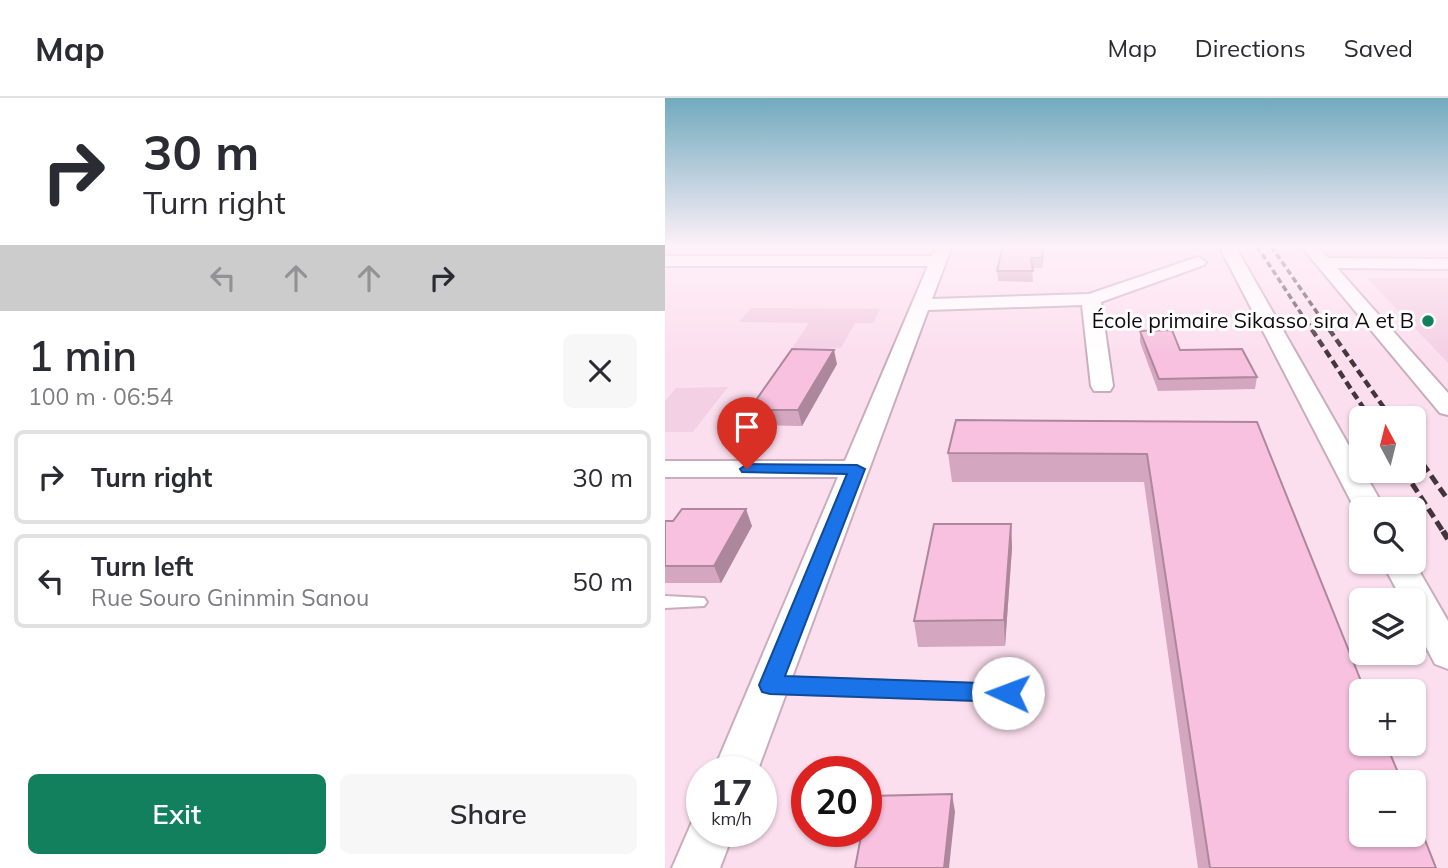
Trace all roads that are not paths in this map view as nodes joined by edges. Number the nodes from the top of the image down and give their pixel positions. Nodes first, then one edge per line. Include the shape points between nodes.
1 (929, 282) edge
2 (1141, 282) edge
3 (1247, 282) edge
4 (1341, 282) edge
5 (1091, 299) junction
6 (920, 305) junction
7 (1102, 386) dead end
8 (1448, 408) edge
9 (665, 469) edge
10 (857, 469) junction
11 (1363, 497) edge
12 (1405, 574) edge
13 (665, 602) edge
14 (698, 602) dead end
15 (1448, 654) edge
16 (770, 685) junction
17 (1008, 693) dead end
18 (741, 756) edge
19 (705, 847) edge
20 (696, 868) edge

1 - 6 street
2 - 5 street
3 - 11 street
4 - 8 street
5 - 6 street
5 - 7 street
6 - 10 street
9 - 10 street
10 - 16 street
12 - 15 street
13 - 14 lane
16 - 17 lane
16 - 18 street
19 - 20 street

